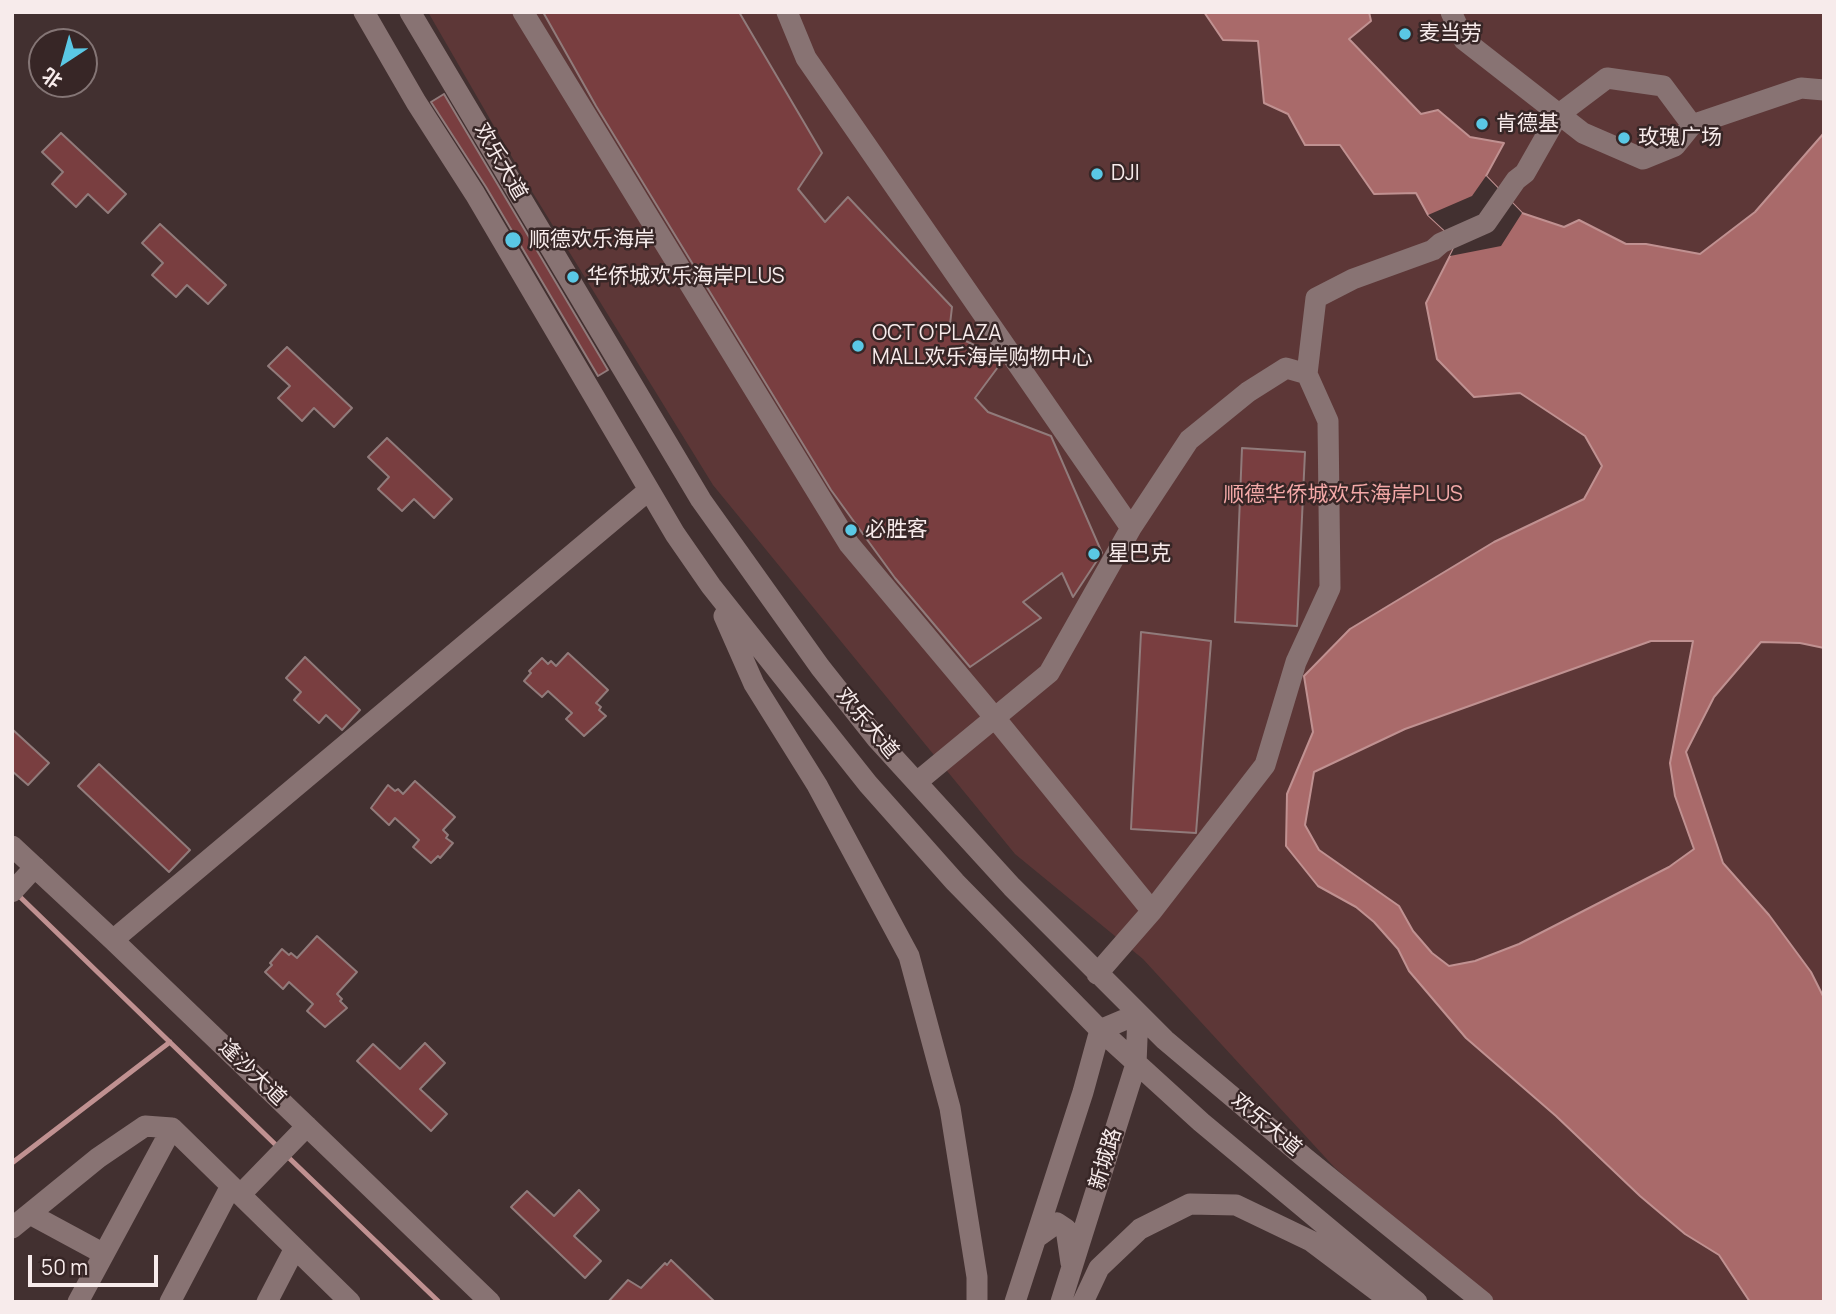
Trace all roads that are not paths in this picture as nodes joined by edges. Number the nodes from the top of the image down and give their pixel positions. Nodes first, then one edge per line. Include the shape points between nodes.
1 (364, 12) edge
2 (410, 12) edge
3 (523, 12) edge
4 (787, 12) edge
5 (1451, 12) edge
6 (1824, 90) edge
7 (1558, 115) junction
8 (1692, 125) junction
9 (1307, 374) junction
10 (649, 490) junction
11 (1131, 528) junction
12 (711, 586) junction
13 (995, 718) junction
14 (916, 782) junction
15 (12, 846) edge
16 (25, 879) edge
17 (1023, 897) junction
18 (1152, 911) junction
19 (995, 924) junction
20 (113, 940) junction
21 (1097, 974) junction
22 (1138, 1014) junction
23 (1100, 1030) junction
24 (1136, 1064) junction
25 (172, 1128) junction
26 (302, 1131) junction
27 (1293, 1147) junction
28 (1270, 1179) junction
29 (236, 1190) junction
30 (30, 1214) junction
31 (12, 1228) edge
32 (1036, 1238) junction
33 (295, 1248) junction
34 (104, 1254) junction
35 (1072, 1269) junction
36 (78, 1302) edge
37 (170, 1302) edge
38 (267, 1302) edge
39 (350, 1302) edge
40 (490, 1302) edge
41 (977, 1302) edge
42 (1015, 1302) edge
43 (1061, 1302) edge
44 (1083, 1302) edge
45 (1392, 1302) edge
46 (1417, 1302) edge
47 (1483, 1302) edge

1 - 10 street, 欢乐大道
2 - 14 street, 欢乐大道 via 701,500 820,667
3 - 13 street via 849,544
4 - 11 street via 806,58
5 - 7 street via 1464,40
6 - 8 street via 1801,88
7 - 8 street via 1583,133 1643,159 1675,146
7 - 8 street via 1607,78 1663,86
7 - 9 street via 1525,173 1486,223 1316,298
9 - 11 street via 1286,368 1189,440
9 - 18 street via 1328,421 1330,588 1296,662 1265,765
10 - 12 street, 欢乐大道
10 - 20 street
11 - 13 street via 1049,673
12 - 19 street, 欢乐大道 via 868,784
12 - 41 street via 754,684 817,785 909,956 950,1108
13 - 14 street
13 - 18 street
14 - 17 street, 欢乐大道
15 - 16 street, 逢沙大道
16 - 20 street, 逢沙大道
17 - 19 street
17 - 21 street, 欢乐大道
18 - 21 street
19 - 23 street, 欢乐大道
20 - 26 street, 逢沙大道
21 - 22 street, 欢乐大道
22 - 23 street
22 - 24 street, 新城路
22 - 27 street, 欢乐大道
23 - 24 street, 欢乐大道
23 - 32 street, 新城路
24 - 28 street, 欢乐大道
24 - 35 street, 新城路
25 - 29 street
25 - 30 street via 145,1126
25 - 34 street
26 - 29 street via 261,1173
26 - 40 street, 逢沙大道
27 - 28 street
27 - 47 street, 欢乐大道
28 - 46 street, 欢乐大道
29 - 33 street
29 - 37 street
30 - 31 street
30 - 34 street
32 - 35 street via 1057,1223 1066,1229
32 - 42 street, 新城路
33 - 38 street
33 - 39 street
34 - 36 street
35 - 43 street, 新城路
44 - 45 street via 1099,1269 1140,1229 1190,1204 1236,1205 1311,1241

